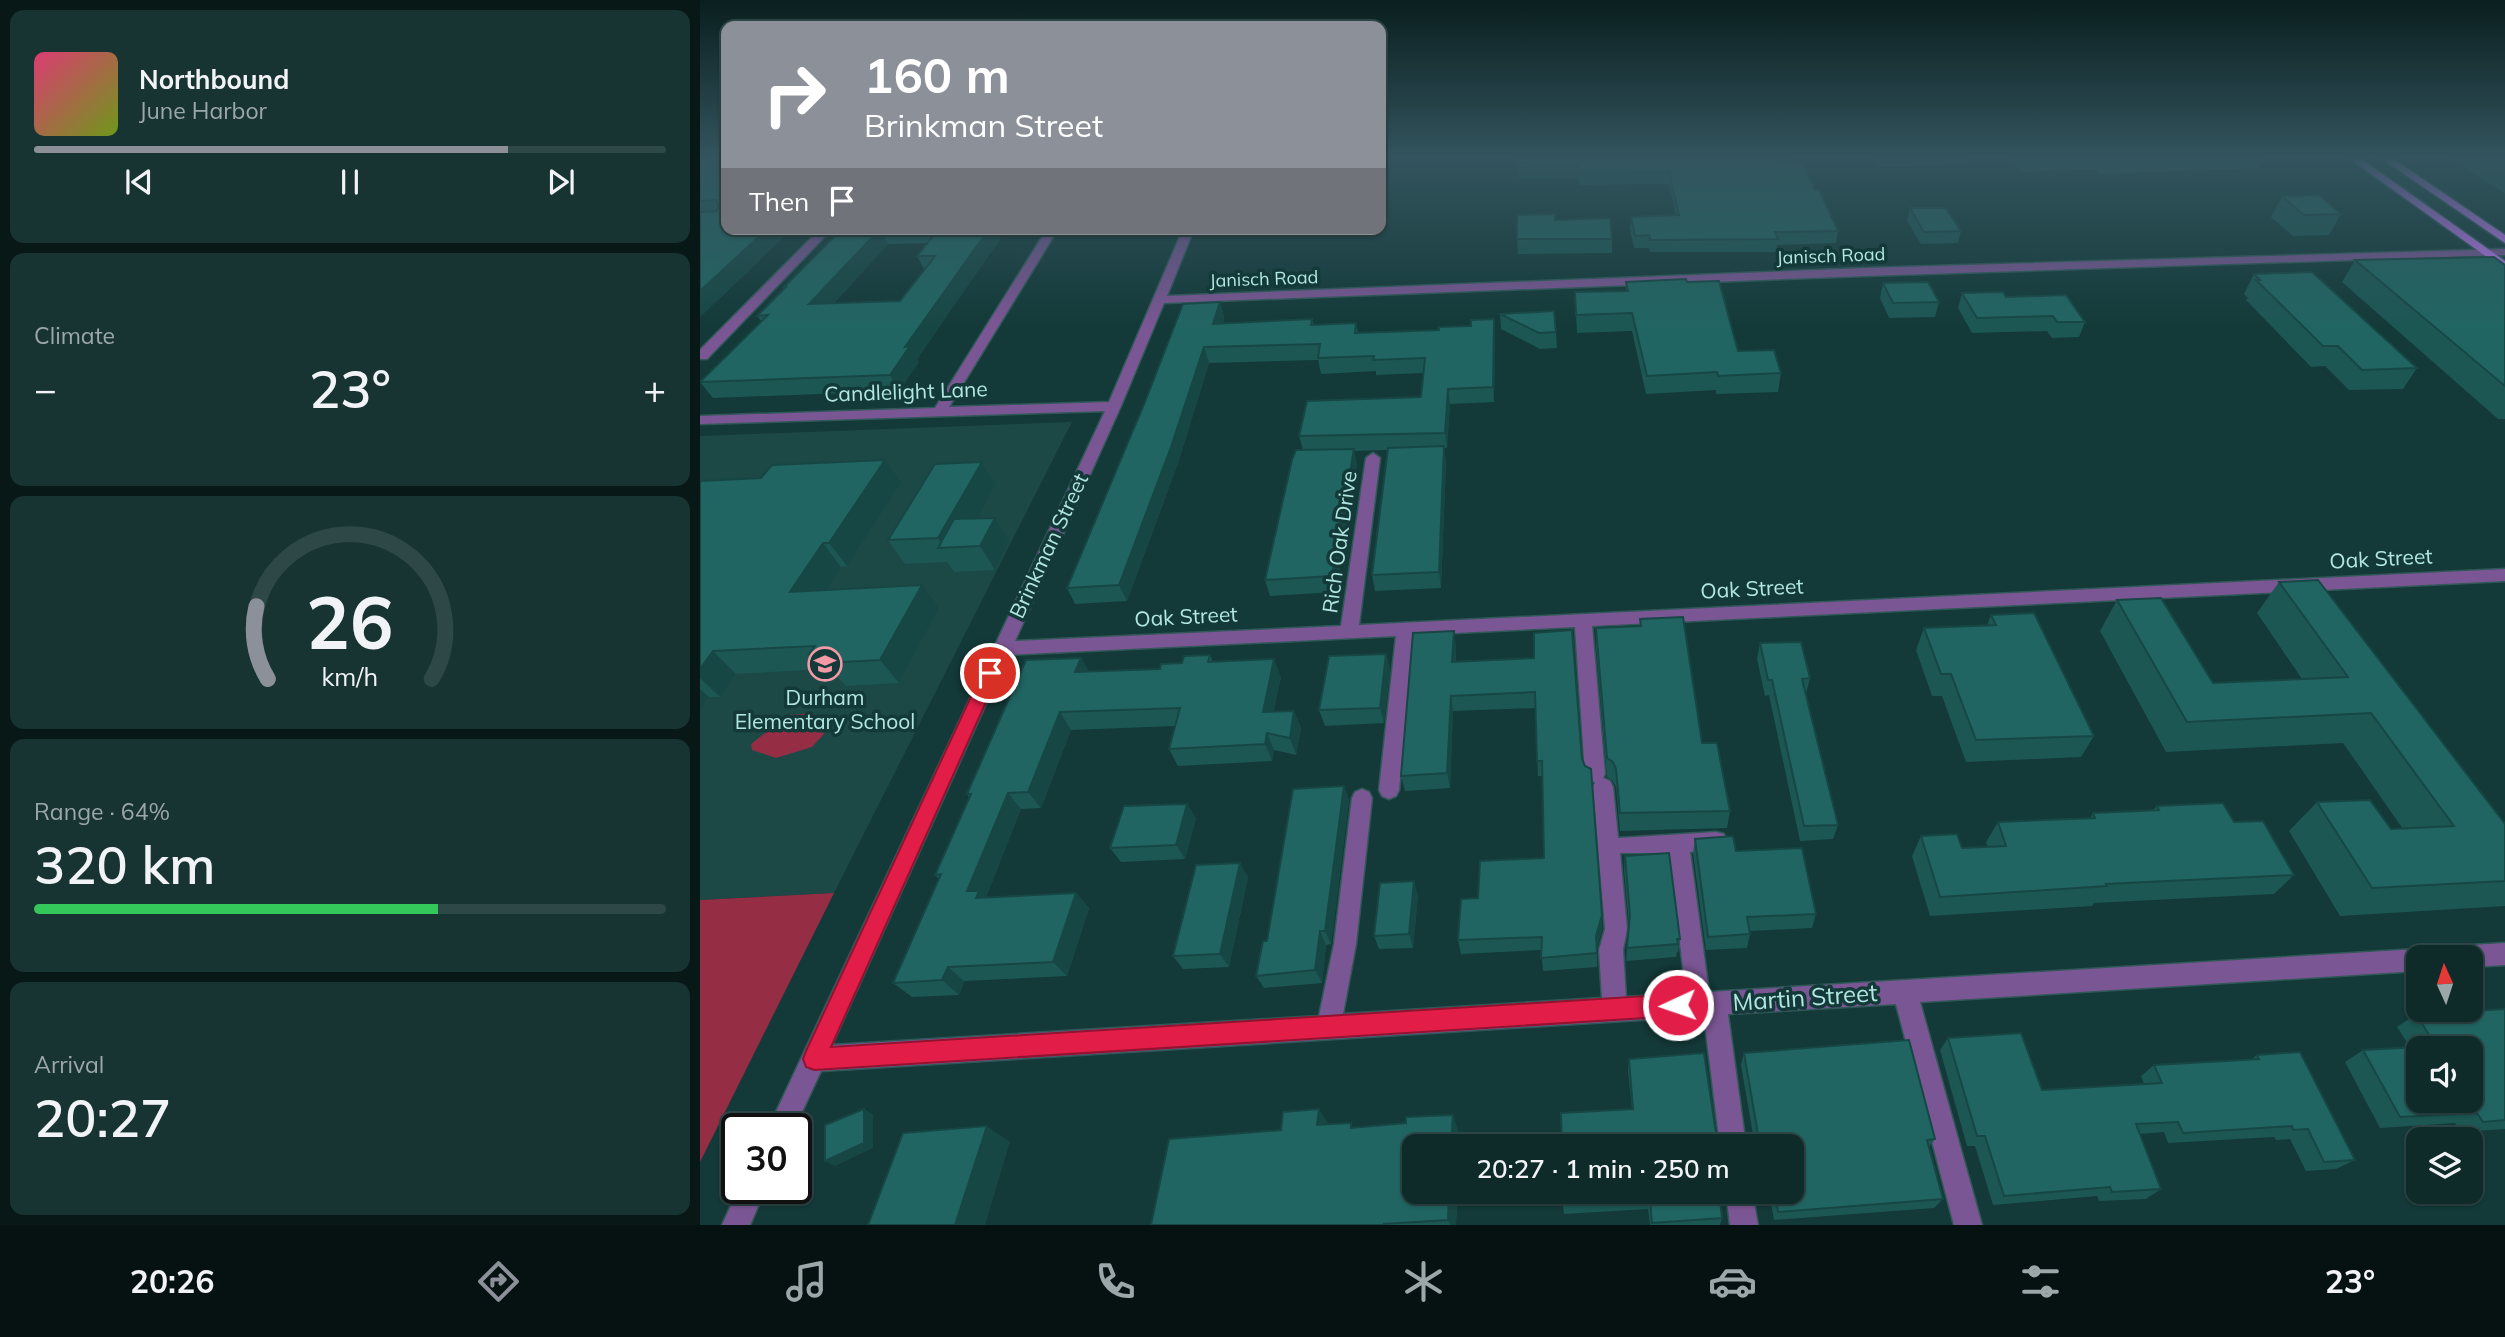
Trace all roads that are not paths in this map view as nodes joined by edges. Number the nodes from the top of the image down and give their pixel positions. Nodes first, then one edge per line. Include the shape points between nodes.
1 (2431, 213) edge
2 (2466, 213) edge
3 (821, 235) edge
4 (1049, 235) edge
5 (1186, 235) edge
6 (2505, 240) edge
7 (2505, 252) edge
8 (2486, 253) junction
9 (2505, 266) edge
10 (1158, 300) junction
11 (702, 356) dead end
12 (1114, 406) junction
13 (940, 411) junction
14 (700, 420) edge
15 (1373, 458) dead end
16 (2505, 575) edge
17 (1583, 620) junction
18 (1406, 629) junction
19 (1349, 632) junction
20 (1001, 649) junction
21 (1389, 790) dead end
22 (1362, 798) dead end
23 (1727, 840) edge
24 (1678, 843) junction
25 (1626, 845) dead end
26 (2505, 954) edge
27 (2483, 955) edge
28 (2406, 961) edge
29 (1905, 992) junction
30 (1706, 1004) junction
31 (1615, 1009) junction
32 (1329, 1027) junction
33 (814, 1059) junction
34 (789, 1113) edge
35 (1731, 1134) edge
36 (746, 1204) edge
37 (1741, 1204) edge
38 (736, 1225) edge
39 (1744, 1225) edge
40 (1968, 1225) edge

1 - 8 main road
2 - 6 main road
3 - 11 street
4 - 13 street
5 - 10 street, Brinkman Street
7 - 8 street, Janisch Road
8 - 9 main road
8 - 10 street, Janisch Road
10 - 12 street, Brinkman Street
12 - 13 street, Candlelight Lane
12 - 20 street, Brinkman Street
13 - 14 street, Candlelight Lane
15 - 19 street, Rich Oak Drive
16 - 17 street, Oak Street
17 - 18 street, Oak Street
17 - 31 street via 1616,929 1611,950
18 - 19 street, Oak Street
18 - 21 street
19 - 20 street, Oak Street
20 - 33 street, Brinkman Street
22 - 32 street via 1345,944
23 - 24 street
24 - 25 street
24 - 30 street
26 - 27 street
28 - 29 street, Martin Street
29 - 30 street, Martin Street
29 - 40 street
30 - 31 street, Martin Street
30 - 35 street
31 - 32 street, Martin Street
32 - 33 street, Martin Street
33 - 34 street, Brinkman Street
36 - 38 street
37 - 39 street

